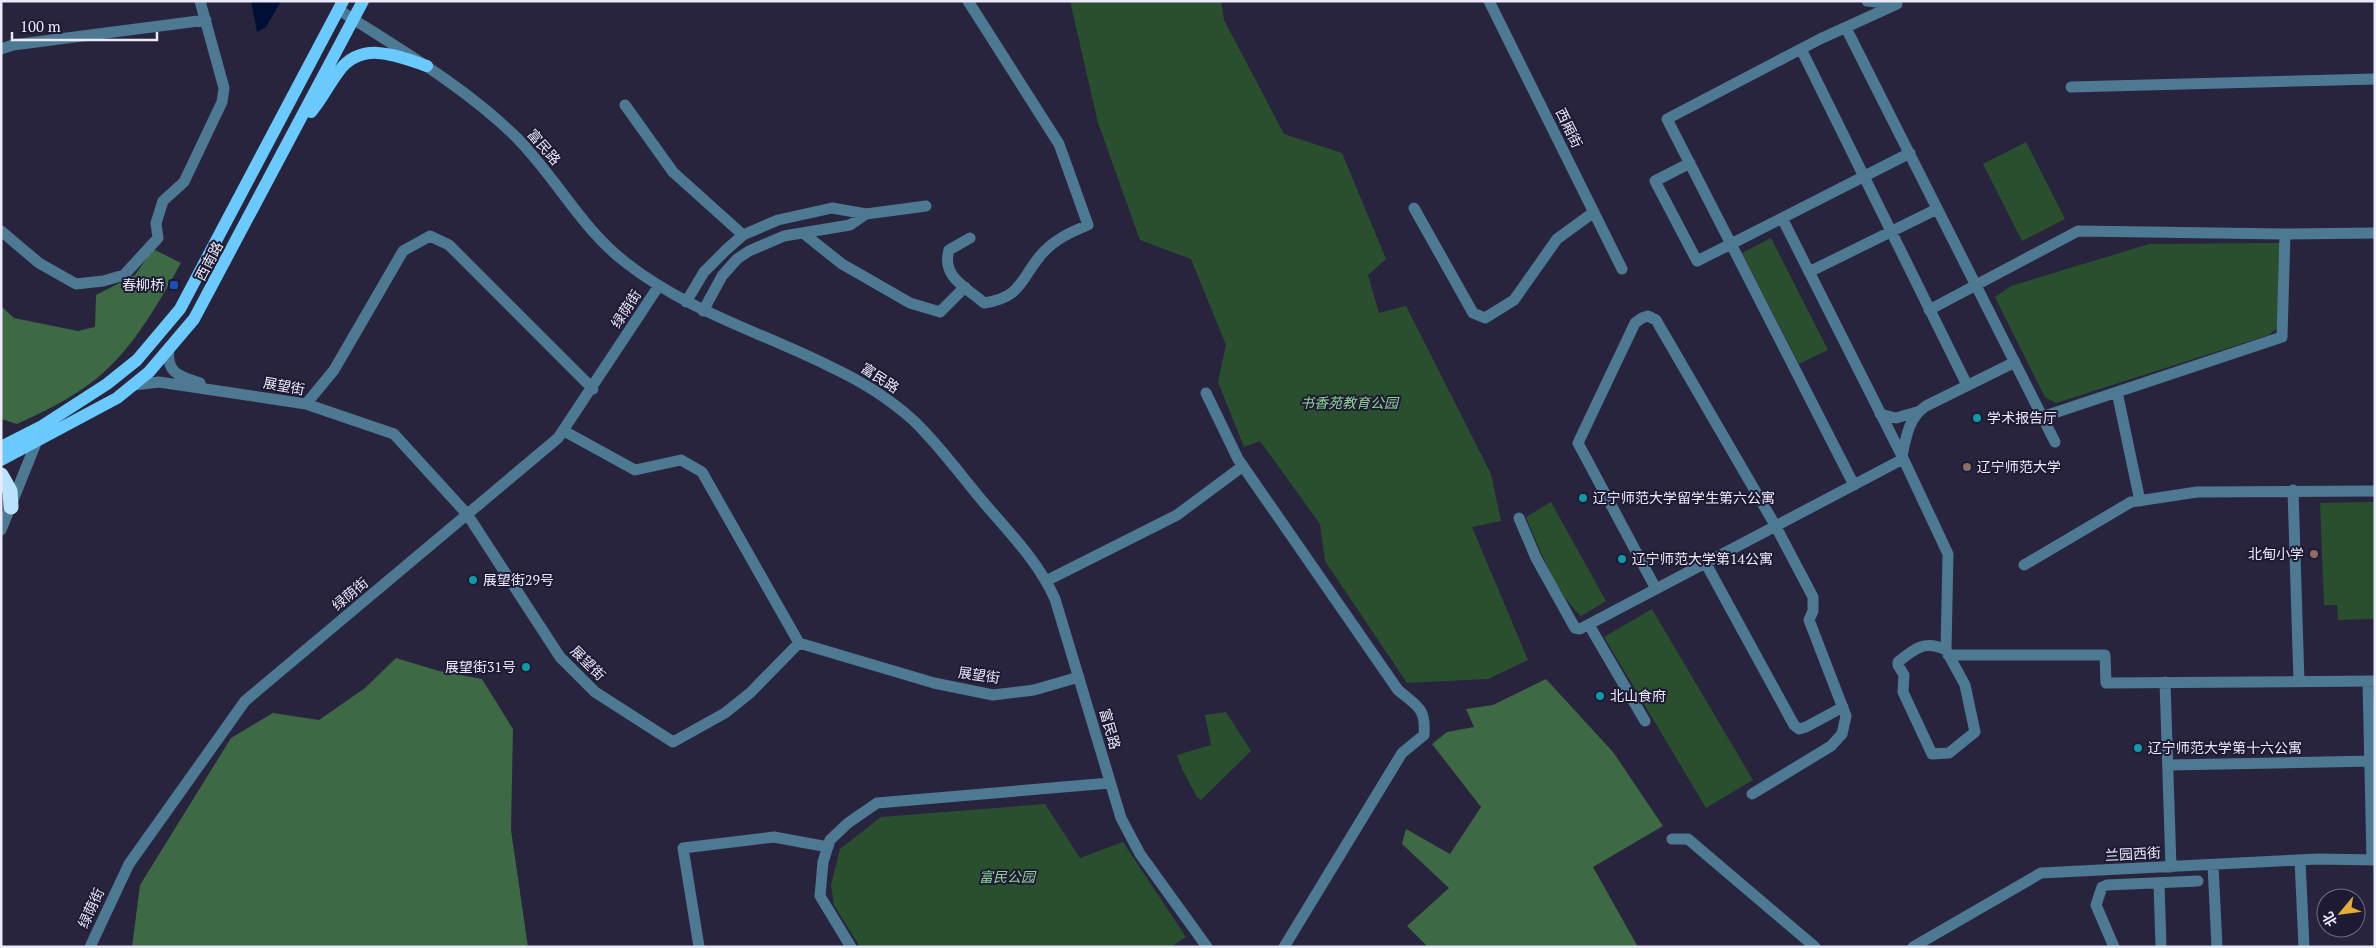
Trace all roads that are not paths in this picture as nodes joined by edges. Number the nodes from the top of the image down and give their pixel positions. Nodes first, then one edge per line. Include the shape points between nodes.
1 (200, 1) edge
2 (363, 1) edge
3 (968, 1) edge
4 (1490, 1) edge
5 (1868, 1) edge
6 (1900, 3) edge
7 (341, 6) edge
8 (206, 20) junction
9 (353, 20) junction
10 (1846, 28) junction
11 (1801, 48) junction
12 (1, 49) edge
13 (427, 66) junction
14 (2375, 79) edge
15 (2071, 87) dead end
16 (625, 105) dead end
17 (294, 131) junction
18 (1910, 153) junction
19 (1690, 163) junction
20 (1863, 177) junction
21 (926, 206) dead end
22 (1414, 208) dead end
23 (1937, 209) junction
24 (1594, 212) junction
25 (866, 214) junction
26 (1782, 218) junction
27 (1, 231) edge
28 (1890, 232) junction
29 (803, 233) junction
30 (2375, 233) edge
31 (2285, 234) junction
32 (743, 235) junction
33 (970, 238) dead end
34 (1730, 244) junction
35 (1622, 269) dead end
36 (1809, 272) junction
37 (1976, 285) junction
38 (658, 287) junction
39 (965, 287) junction
40 (686, 302) junction
41 (1930, 310) junction
42 (703, 311) junction
43 (169, 349) junction
44 (2015, 362) junction
45 (134, 385) junction
46 (1968, 385) junction
47 (592, 389) junction
48 (228, 392) junction
49 (2117, 392) junction
50 (1206, 393) dead end
51 (306, 404) junction
52 (1917, 412) junction
53 (1880, 414) junction
54 (2042, 417) junction
55 (564, 431) junction
56 (2055, 442) dead end
57 (36, 443) junction
58 (1, 447) edge
59 (1902, 457) junction
60 (1, 460) edge
61 (1243, 466) junction
62 (1, 475) edge
63 (1854, 484) junction
64 (2293, 490) junction
65 (2375, 491) edge
66 (2140, 501) junction
67 (10, 507) junction
68 (468, 514) junction
69 (1519, 518) dead end
70 (1775, 525) junction
71 (1, 530) edge
72 (1705, 562) junction
73 (2024, 565) dead end
74 (1046, 581) junction
75 (1656, 589) junction
76 (1589, 625) junction
77 (799, 643) junction
78 (1947, 652) junction
79 (1079, 677) junction
80 (2371, 681) edge
81 (2165, 682) junction
82 (2299, 682) junction
83 (1843, 707) junction
84 (1645, 721) dead end
85 (2372, 762) edge
86 (2168, 765) junction
87 (1110, 784) junction
88 (1752, 794) dead end
89 (1672, 840) dead end
90 (828, 846) junction
91 (2300, 860) junction
92 (2373, 860) edge
93 (2213, 865) junction
94 (2170, 867) junction
95 (2198, 881) dead end
96 (2159, 883) junction
97 (1285, 946) edge
98 (90, 947) edge
99 (699, 947) edge
100 (851, 947) edge
101 (1207, 947) edge
102 (1815, 947) edge
103 (1913, 947) edge
104 (2114, 947) edge
105 (2161, 947) edge
106 (2218, 947) edge
107 (2304, 947) edge

1 - 8 street
2 - 9 main road, 西南路
3 - 39 street via 1059,144 1088,225 1064,235 1041,254 1015,292 1001,300 984,303
4 - 24 street, 西厢街
5 - 6 street
6 - 10 street
7 - 9 street, 富民路
7 - 58 main road, 西南路 via 180,309 137,360 107,384 42,426
8 - 12 street
8 - 27 street via 224,88 222,102 184,182 162,201 156,223 158,238 124,275 103,282 76,284 39,263
9 - 13 street, 富民路
9 - 17 main road, 西南路
10 - 11 street
10 - 18 street
11 - 19 street via 1667,119
11 - 20 street
13 - 17 main road via 377,51 357,56 340,69 320,102
13 - 38 street, 富民路 via 516,138 605,243
14 - 15 street
16 - 32 street via 674,172
17 - 43 main road, 西南路 via 202,306
18 - 20 street
18 - 23 street
19 - 34 street
19 - 34 street via 1655,181 1697,261
20 - 26 street
20 - 28 street
21 - 25 street
22 - 24 street via 1473,313 1485,318 1514,300 1558,239
23 - 28 street
23 - 37 street
24 - 35 street, 西厢街
25 - 29 street via 850,225
25 - 32 street via 832,208 778,220
26 - 34 street
26 - 36 street
28 - 36 street
28 - 41 street
29 - 39 street via 842,264 910,303 940,312
29 - 42 street via 784,236 737,259 722,276
30 - 31 street
31 - 37 street via 2078,232
31 - 49 street via 2282,337
32 - 40 street via 704,272
33 - 39 street via 949,250 946,261 949,272
34 - 63 street
36 - 53 street
37 - 41 street
37 - 44 street
38 - 40 street, 富民路
38 - 47 street, 绿荫街
40 - 42 street, 富民路
41 - 46 street
42 - 74 street, 富民路 via 829,365 892,403 915,422 1024,548
43 - 45 main road, 西南路
43 - 48 street via 171,369 194,381
44 - 46 street
44 - 54 street
45 - 48 street, 展望街 via 159,382
45 - 57 main road, 西南路 via 117,398
46 - 52 street
47 - 51 street via 449,245 430,236 403,251 334,370
47 - 55 street, 绿荫街
48 - 51 street, 展望街
49 - 54 street
49 - 66 street
50 - 61 street
51 - 68 street, 展望街 via 394,434
52 - 53 street via 1896,418
52 - 59 street via 1906,434
53 - 59 street
54 - 56 street
55 - 68 street, 绿荫街
55 - 77 street via 635,470 681,460 702,472
57 - 60 main road, 西南路
57 - 67 street
59 - 63 street
59 - 78 street via 1948,554
61 - 74 street via 1177,515
61 - 97 street via 1398,690 1419,708 1425,719 1424,735 1402,753
62 - 67 highway via 10,491
63 - 70 street
64 - 65 street
64 - 66 street via 2197,492
64 - 82 street
66 - 73 street via 2132,502
67 - 71 street
68 - 77 street, 展望街 via 560,657 595,692 673,742 726,713
68 - 98 street, 绿荫街 via 245,701 129,864
69 - 76 street via 1536,558 1575,628
70 - 72 street
70 - 75 street via 1656,320 1648,316 1642,318 1635,323 1578,443
70 - 83 street via 1813,597 1809,620
72 - 75 street
72 - 83 street via 1794,725 1799,729 1806,727
74 - 79 street, 富民路 via 1055,599
75 - 76 street
76 - 84 street
77 - 79 street, 展望街 via 934,683 993,695 1034,690
78 - 78 street via 1965,685 1975,732 1949,753 1932,754 1903,692 1904,675 1898,662 1926,644 1934,644
78 - 81 street via 2105,655 2106,683
79 - 87 street, 富民路
80 - 82 street
80 - 85 street
81 - 82 street
81 - 86 street
83 - 88 street via 1846,716 1842,734 1831,746
85 - 86 street
85 - 92 street
86 - 94 street
87 - 90 street via 877,803 848,823
87 - 101 street, 富民路 via 1140,854
89 - 102 street via 1688,839
90 - 99 street via 774,837 683,848
90 - 100 street via 820,896
91 - 92 street, 兰园西街
91 - 93 street, 兰园西街
91 - 107 street
93 - 94 street, 兰园西街
93 - 106 street
94 - 103 street, 兰园西街 via 2041,874
95 - 96 street
96 - 104 street via 2102,887 2096,905
96 - 105 street

